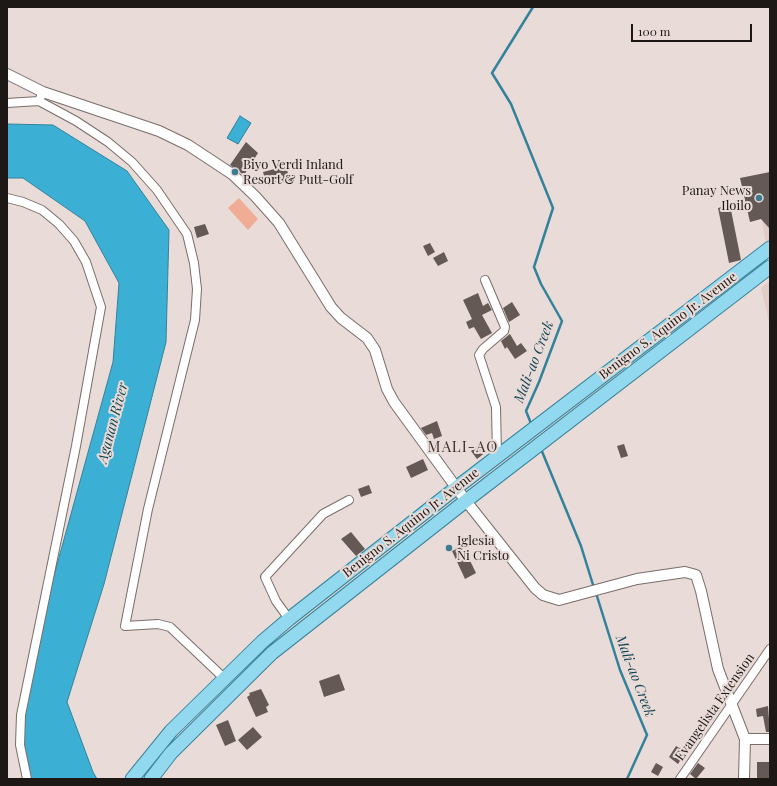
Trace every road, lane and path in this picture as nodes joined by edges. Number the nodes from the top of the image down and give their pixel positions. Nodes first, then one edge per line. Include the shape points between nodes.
1 (7, 74) edge
2 (41, 96) junction
3 (7, 103) edge
4 (7, 198) edge
5 (770, 248) edge
6 (770, 266) edge
7 (485, 280) dead end
8 (497, 456) junction
9 (456, 488) junction
10 (348, 500) dead end
11 (466, 501) junction
12 (289, 619) junction
13 (770, 649) edge
14 (224, 679) junction
15 (732, 703) junction
16 (745, 739) junction
17 (770, 739) edge
18 (153, 776) edge
19 (27, 779) edge
20 (132, 779) edge
21 (680, 779) edge
22 (744, 779) edge

1 - 2 street
2 - 3 street
2 - 9 street via 159,131 188,145 232,174 249,190 279,223 331,307 367,338 375,350 387,389 394,402
2 - 14 street via 108,142 132,162 157,190 187,234 197,289 195,320 148,509 125,626 158,624 170,627
4 - 19 street via 42,210 74,241 86,262 101,307 76,446 21,715 20,745
5 - 8 main road, Benigno S. Aquino Jr. Avenue
6 - 11 main road, Benigno S. Aquino Jr. Avenue
7 - 8 street via 505,327 504,332 479,355 496,407
8 - 9 main road, Benigno S. Aquino Jr. Avenue
9 - 11 street
9 - 12 main road, Benigno S. Aquino Jr. Avenue
10 - 12 street via 324,514 265,577 276,601
11 - 15 street via 536,588 543,594 559,600 618,583 685,572 696,575 718,669
11 - 18 main road, Benigno S. Aquino Jr. Avenue via 272,653 176,747
12 - 14 main road, Benigno S. Aquino Jr. Avenue
13 - 15 street, Evangelista Extension
14 - 20 main road, Benigno S. Aquino Jr. Avenue via 171,731
15 - 16 street
15 - 21 street, Evangelista Extension
16 - 17 street
16 - 22 street

